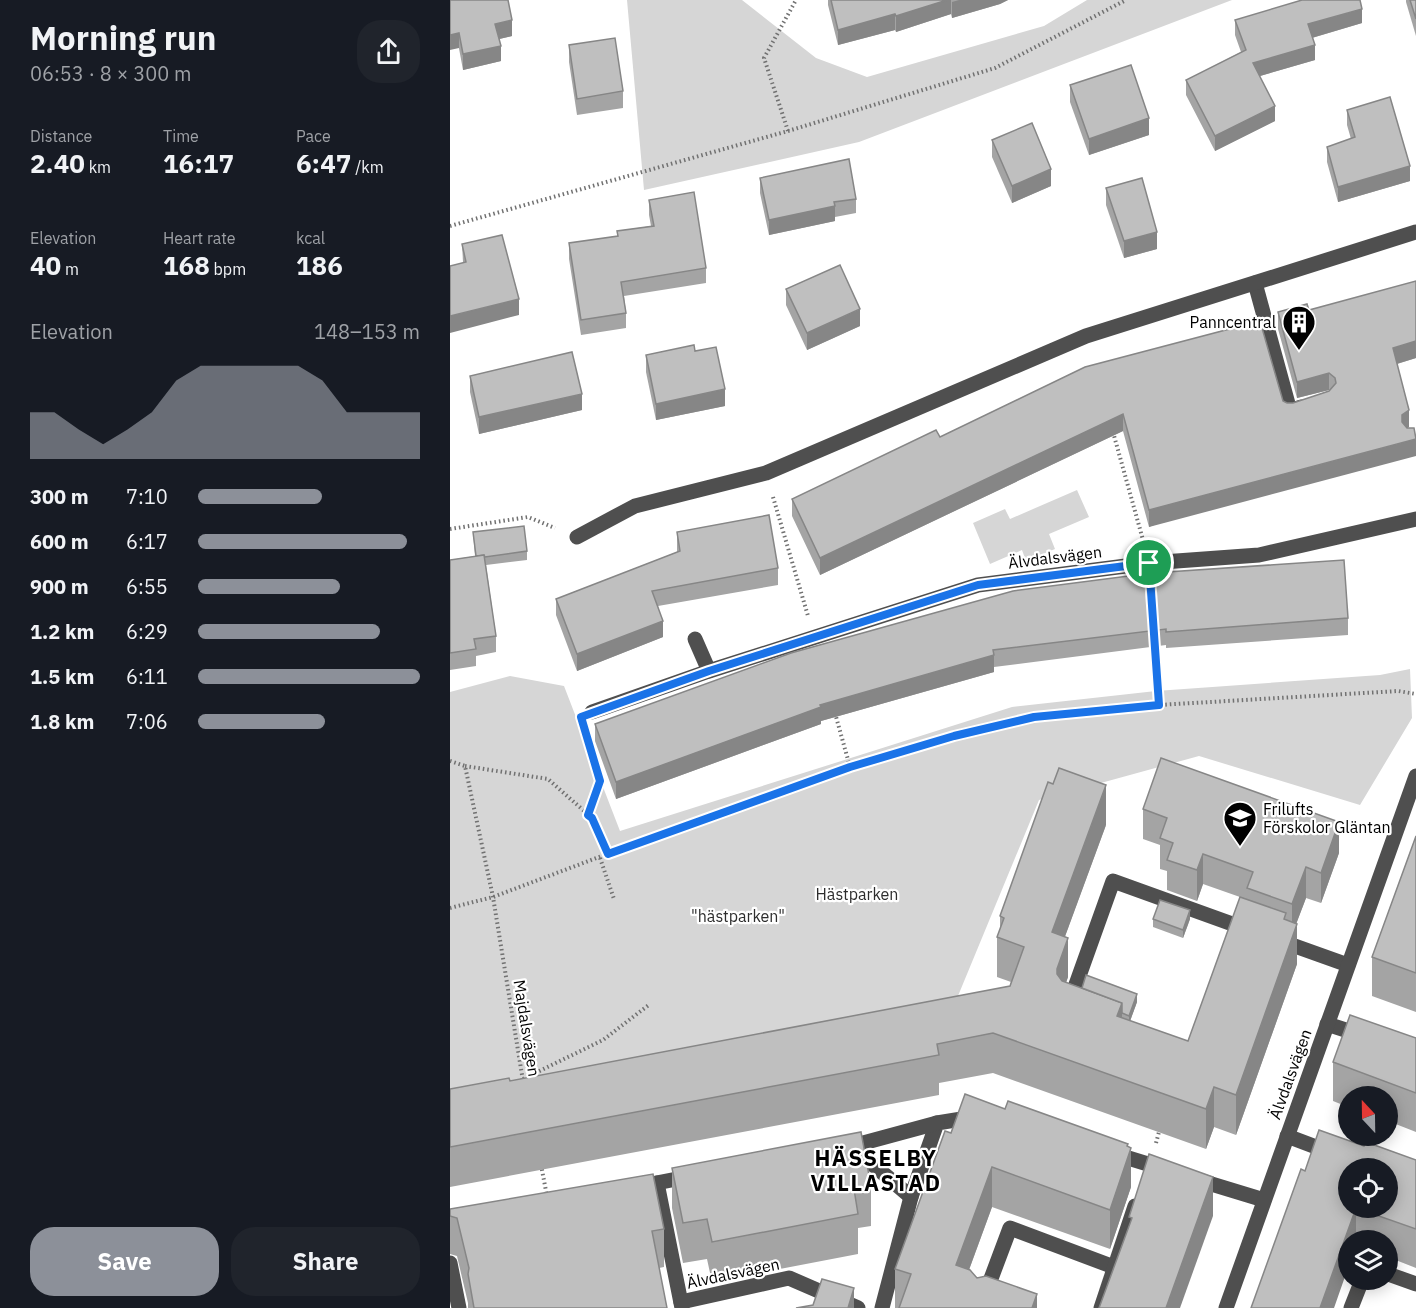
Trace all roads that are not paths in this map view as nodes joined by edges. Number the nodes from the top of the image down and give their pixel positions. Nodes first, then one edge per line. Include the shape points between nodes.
1 (1416, 232) edge
2 (1255, 283) junction
3 (1317, 402) edge
4 (1416, 519) edge
5 (578, 537) road end
6 (696, 639) dead end
7 (709, 671) junction
8 (594, 712) road end
9 (1415, 782) edge
10 (1348, 965) junction
11 (1077, 1016) edge
12 (1327, 1024) junction
13 (1383, 1042) edge
14 (989, 1114) edge
15 (937, 1123) junction
16 (1287, 1136) junction
17 (1103, 1150) edge
18 (1343, 1156) edge
19 (703, 1174) edge
20 (1145, 1176) junction
21 (657, 1183) junction
22 (625, 1189) edge
23 (911, 1197) junction
24 (1264, 1200) junction
25 (450, 1263) edge
26 (1114, 1267) junction
27 (1398, 1278) edge
28 (1416, 1284) edge
29 (1358, 1290) edge
30 (682, 1305) edge
31 (459, 1308) edge
32 (858, 1308) edge
33 (882, 1308) edge
34 (980, 1308) edge
35 (1101, 1308) edge
36 (1226, 1308) edge
37 (1352, 1308) edge

1 - 2 street
2 - 3 street via 1290,411
2 - 5 street via 1086,336 766,473 635,506
4 - 7 street, Älvdalsvägen via 1259,555 1149,563 978,585
6 - 7 street
7 - 8 street, Älvdalsvägen
9 - 10 street, Älvdalsvägen
10 - 11 street via 1231,929 1113,881 1066,1012
10 - 12 street, Älvdalsvägen
12 - 13 street, Älvdalsvägen
12 - 16 street, Älvdalsvägen
14 - 15 street
15 - 23 street
15 - 23 street via 846,1147
16 - 18 street, Älvdalsvägen
16 - 24 street, Älvdalsvägen
17 - 20 street
19 - 21 street
20 - 24 street
20 - 26 street
21 - 22 street
21 - 30 street, Älvdalsvägen
23 - 33 street
24 - 36 street, Älvdalsvägen
25 - 31 street
26 - 34 street via 1010,1228
26 - 35 street
27 - 28 street
29 - 37 street
30 - 32 street, Älvdalsvägen via 789,1278

